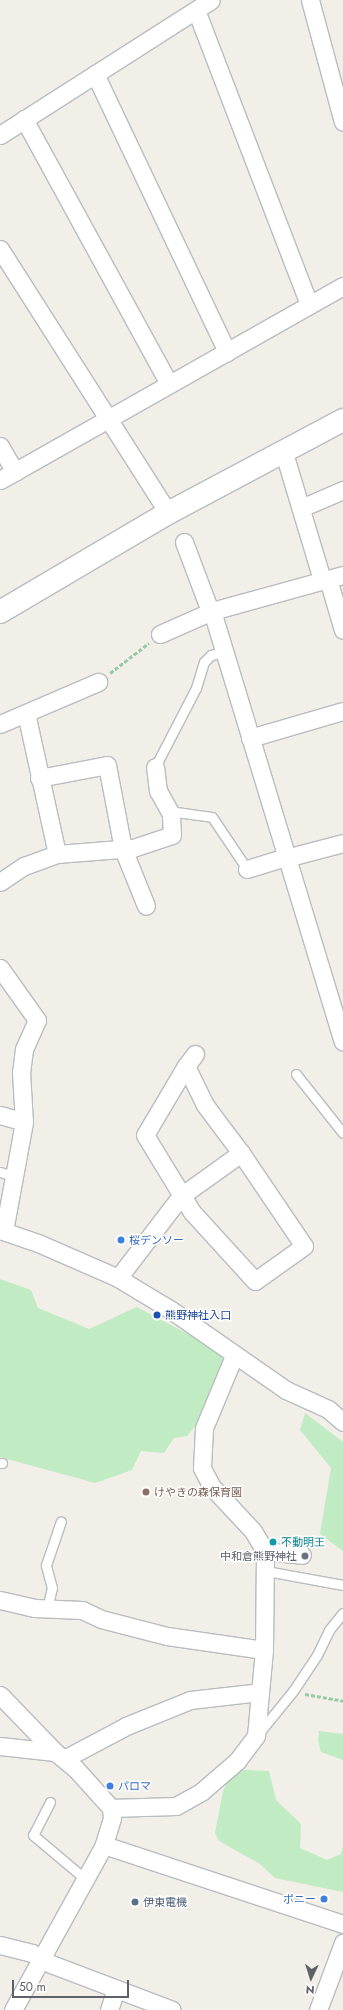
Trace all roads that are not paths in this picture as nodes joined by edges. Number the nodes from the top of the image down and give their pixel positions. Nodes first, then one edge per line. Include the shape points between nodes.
1 (211, 0) edge
2 (310, 0) edge
3 (196, 10) junction
4 (95, 74) junction
5 (24, 119) junction
6 (343, 122) edge
7 (0, 135) edge
8 (0, 249) edge
9 (343, 286) edge
10 (309, 305) junction
11 (228, 352) junction
12 (169, 384) junction
13 (108, 420) junction
14 (343, 420) edge
15 (0, 446) edge
16 (284, 453) junction
17 (15, 472) junction
18 (0, 480) edge
19 (343, 490) edge
20 (301, 508) junction
21 (168, 514) junction
22 (184, 542) dead end
23 (331, 578) edge
24 (211, 611) junction
25 (0, 612) edge
26 (343, 630) edge
27 (160, 634) road end
28 (224, 652) junction
29 (98, 682) road end
30 (343, 711) edge
31 (26, 713) junction
32 (0, 724) edge
33 (250, 738) junction
34 (154, 767) joint
35 (39, 778) junction
36 (169, 811) junction
37 (343, 842) edge
38 (123, 849) junction
39 (57, 854) junction
40 (286, 857) junction
41 (247, 869) joint
42 (0, 882) edge
43 (146, 906) dead end
44 (0, 968) edge
45 (343, 1042) edge
46 (296, 1074) dead end
47 (0, 1115) edge
48 (24, 1122) junction
49 (343, 1133) edge
50 (241, 1153) junction
51 (6, 1174) edge
52 (181, 1196) junction
53 (2, 1231) edge
54 (118, 1278) junction
55 (234, 1356) junction
56 (343, 1422) edge
57 (61, 1521) dead end
58 (265, 1551) junction
59 (302, 1555) dead end
60 (266, 1571) junction
61 (343, 1585) edge
62 (0, 1600) edge
63 (47, 1608) junction
64 (343, 1613) edge
65 (264, 1650) junction
66 (260, 1692) junction
67 (0, 1695) edge
68 (256, 1736) junction
69 (0, 1746) edge
70 (59, 1756) junction
71 (50, 1802) dead end
72 (111, 1808) junction
73 (104, 1845) junction
74 (84, 1878) junction
75 (343, 1924) edge
76 (343, 1943) edge
77 (0, 1945) edge
78 (41, 1959) junction
79 (116, 1989) junction
80 (13, 2010) edge
81 (108, 2010) edge
82 (172, 2010) edge
83 (318, 2010) edge

1 - 3 street
2 - 6 street
3 - 4 street
3 - 10 street
4 - 5 street
4 - 11 street
5 - 7 street
5 - 12 street
8 - 13 street
9 - 10 street
10 - 11 street
11 - 12 street
12 - 13 street
13 - 17 street
13 - 21 street
14 - 16 street
15 - 17 street
16 - 20 street
16 - 21 street
17 - 18 street
19 - 20 street
20 - 23 street
21 - 25 street
22 - 24 street
23 - 24 street
23 - 26 street
24 - 27 street
24 - 28 street
28 - 33 street
28 - 34 lane via 211,655 204,662 196,688
29 - 31 street
30 - 33 street
31 - 32 street
31 - 35 street
33 - 40 street
34 - 36 street via 158,791
35 - 38 street via 107,764
35 - 39 street
36 - 38 street via 172,836
36 - 41 lane via 212,817
37 - 40 street
38 - 39 street
38 - 43 street
39 - 42 street via 24,866
40 - 41 street
40 - 45 street
44 - 48 street via 37,1020 24,1049 21,1072
46 - 49 lane
47 - 48 street
48 - 51 street
50 - 52 street
50 - 52 street via 205,1105 190,1060 146,1135
50 - 52 street via 304,1246 255,1281 192,1212
51 - 53 street
52 - 54 street
53 - 54 street via 38,1243
54 - 55 street via 171,1310
55 - 56 street via 286,1390 328,1409
55 - 58 street via 204,1428 202,1468 212,1487 253,1531
57 - 63 lane via 46,1565 52,1588
58 - 59 street
58 - 60 street
60 - 61 lane
60 - 65 street
62 - 63 street
63 - 65 street via 82,1610 101,1619 167,1636
64 - 68 lane via 329,1630 317,1655 293,1691
65 - 66 street
66 - 68 street
66 - 70 street via 190,1700
67 - 70 street
68 - 72 street via 237,1761 201,1792 176,1806
69 - 70 street
70 - 72 street
71 - 74 lane via 33,1835
72 - 73 street via 112,1818
73 - 74 street
73 - 75 street
74 - 78 street
76 - 83 street
77 - 78 street via 32,1953
78 - 79 street
78 - 80 street
79 - 81 street
79 - 82 street

